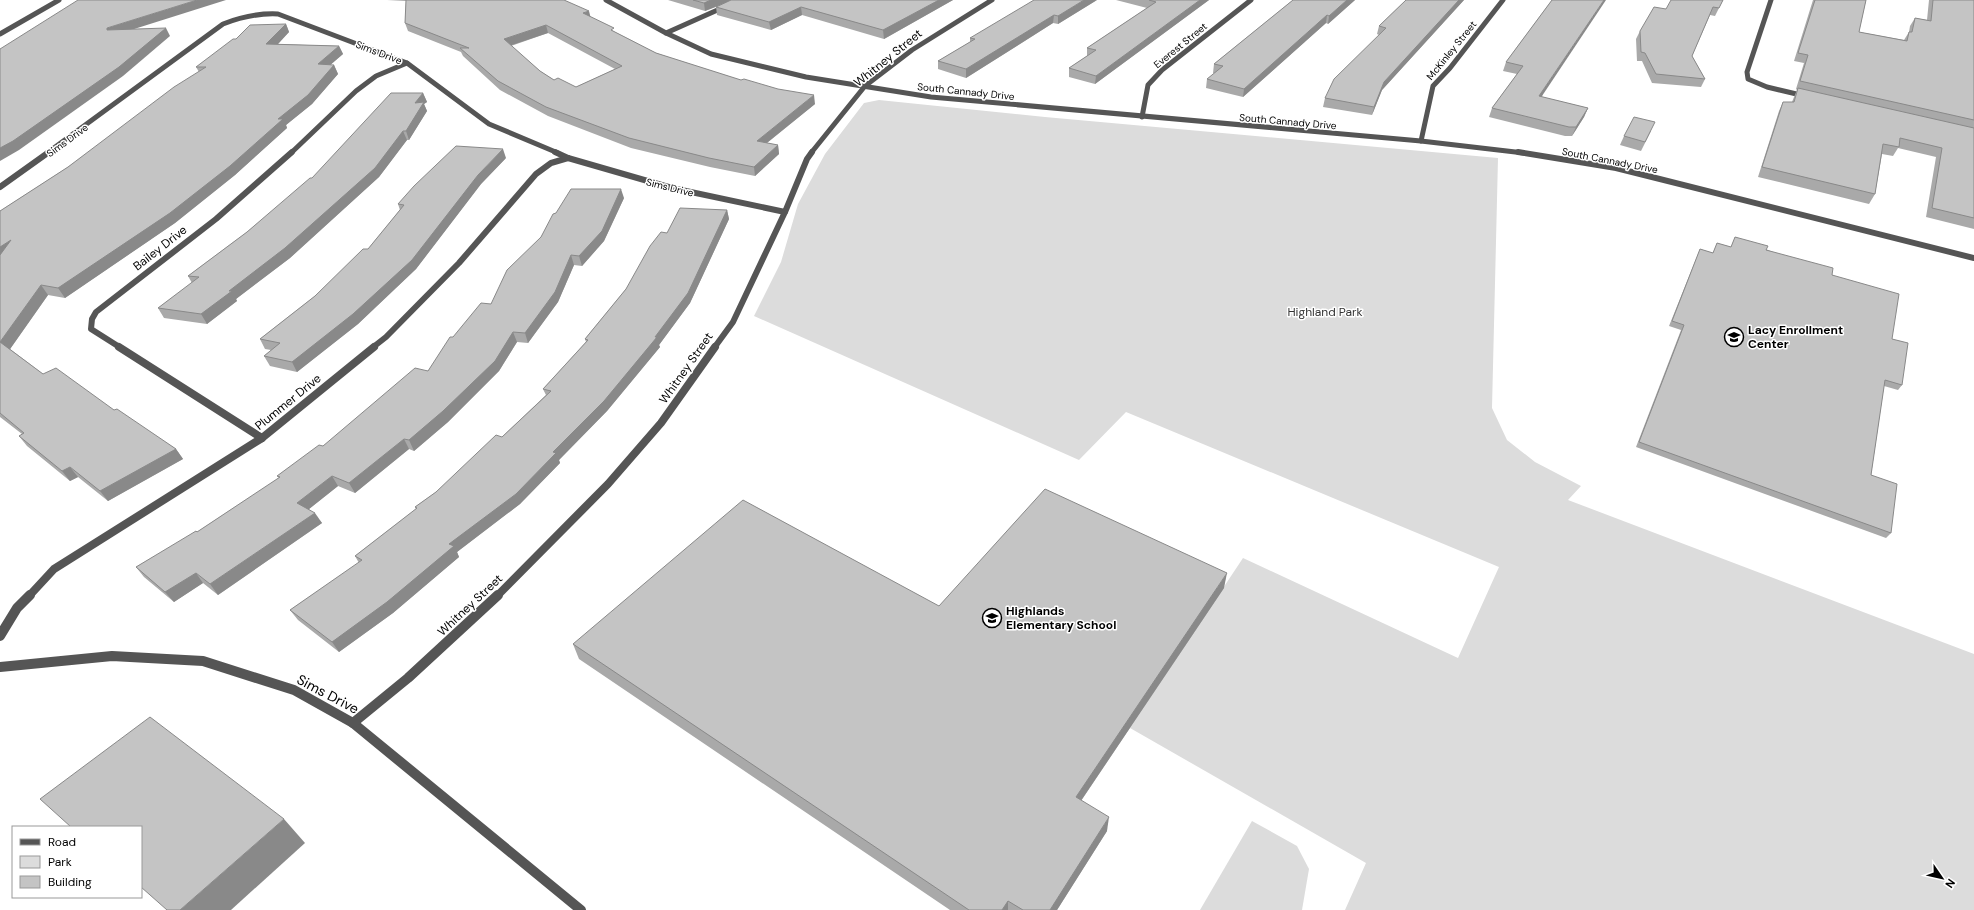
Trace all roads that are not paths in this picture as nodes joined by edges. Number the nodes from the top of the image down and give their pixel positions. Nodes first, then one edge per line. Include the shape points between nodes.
1 (59, 0) edge
2 (606, 0) edge
3 (740, 0) edge
4 (992, 0) edge
5 (1251, 0) edge
6 (1503, 0) edge
7 (1771, 0) edge
8 (666, 33) junction
9 (0, 34) edge
10 (407, 63) junction
11 (865, 86) junction
12 (1811, 97) edge
13 (1142, 117) junction
14 (1421, 141) junction
15 (568, 158) junction
16 (0, 187) edge
17 (785, 212) junction
18 (1974, 258) edge
19 (262, 438) junction
20 (0, 636) edge
21 (0, 667) edge
22 (353, 723) junction
23 (582, 910) edge

1 - 9 street
2 - 8 street, South Cannady Drive
3 - 8 street
4 - 11 street, Whitney Street via 912,50
5 - 13 street, Everest Street via 1162,70 1148,85
6 - 14 street, McKinley Street via 1433,86
7 - 12 street via 1747,72 1748,78 1766,87
8 - 11 street, South Cannady Drive via 711,54 806,78
10 - 15 street, Sims Drive via 489,124
10 - 16 street, Sims Drive via 278,14 259,13 236,18 222,24 103,114
10 - 19 street, Bailey Drive via 376,76 361,87 308,139 216,219 96,312 92,319 92,329
11 - 13 street, South Cannady Drive via 931,97
11 - 17 street, Whitney Street via 807,159
13 - 14 street, South Cannady Drive
14 - 18 street, South Cannady Drive via 1616,168
15 - 17 street, Sims Drive via 672,188
15 - 19 street, Plummer Drive via 551,163 536,174 459,263 386,337
17 - 22 street, Whitney Street via 733,322 661,423 608,484 497,596 408,678
19 - 20 street, Plummer Drive via 54,569 17,608
21 - 22 street, Sims Drive via 112,656 203,662 294,690
22 - 23 street, Sims Drive

